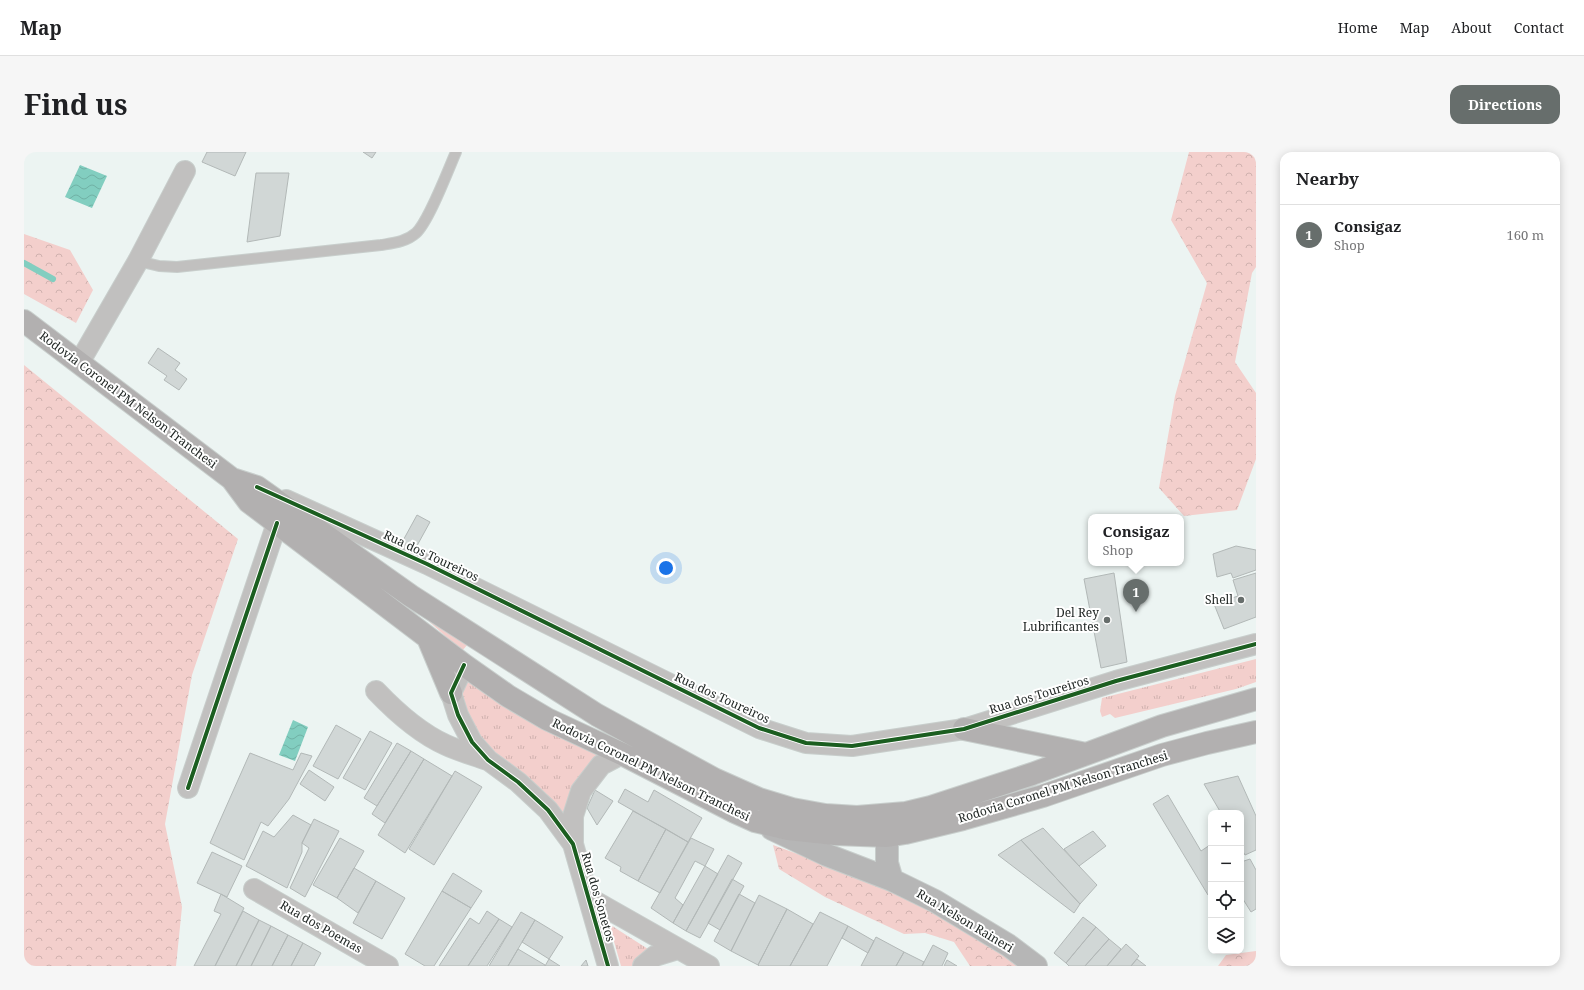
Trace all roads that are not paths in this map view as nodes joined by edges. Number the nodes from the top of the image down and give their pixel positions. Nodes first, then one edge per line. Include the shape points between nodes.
1 (456, 152) edge
2 (185, 171) dead end
3 (138, 261) junction
4 (24, 321) edge
5 (79, 363) junction
6 (232, 479) junction
7 (257, 487) junction
8 (277, 523) junction
9 (427, 637) junction
10 (1256, 644) edge
11 (464, 665) junction
12 (376, 692) dead end
13 (451, 693) junction
14 (1256, 699) edge
15 (597, 715) junction
16 (964, 728) junction
17 (1256, 732) edge
18 (622, 754) junction
19 (1086, 754) junction
20 (488, 760) junction
21 (188, 788) dead end
22 (754, 821) junction
23 (887, 836) junction
24 (572, 844) junction
25 (892, 880) junction
26 (254, 889) dead end
27 (589, 898) junction
28 (678, 949) junction
29 (388, 966) edge
30 (608, 966) edge
31 (644, 966) edge
32 (709, 966) edge
33 (1036, 966) edge

1 - 3 lane via 426,218 416,233 404,240 366,247 177,267
2 - 3 street
3 - 5 street
4 - 5 highway, Rodovia Coronel PM Nelson Tranchesi
5 - 6 highway, Rodovia Coronel PM Nelson Tranchesi
6 - 7 highway, Rodovia Coronel PM Nelson Tranchesi
6 - 8 highway, Rodovia Coronel PM Nelson Tranchesi via 249,502
7 - 15 highway, Rodovia Coronel PM Nelson Tranchesi via 411,596
7 - 16 street, Rua dos Toureiros via 428,564 759,728 806,743 852,746
8 - 9 highway, Rodovia Coronel PM Nelson Tranchesi
8 - 21 street
9 - 11 highway, Rodovia Coronel PM Nelson Tranchesi
9 - 13 highway
10 - 16 street, Rua dos Toureiros via 1116,682
11 - 13 street
11 - 15 highway via 481,662 490,664
11 - 18 highway, Rodovia Coronel PM Nelson Tranchesi via 547,719
12 - 20 street, Rua dos Sonetos via 429,736
13 - 20 street, Rua dos Sonetos via 458,715 472,742
14 - 19 highway, Rodovia Coronel PM Nelson Tranchesi via 1162,726
15 - 19 highway, Rodovia Coronel PM Nelson Tranchesi via 708,776 777,805 857,817 931,808
16 - 19 highway
17 - 23 highway, Rodovia Coronel PM Nelson Tranchesi via 1162,755 1043,796 963,819
18 - 22 highway, Rodovia Coronel PM Nelson Tranchesi
18 - 24 street via 601,765 581,791 573,816
20 - 24 street, Rua dos Sonetos via 518,782 548,810
22 - 23 highway, Rodovia Coronel PM Nelson Tranchesi via 788,829
22 - 25 main road, Rua Nelson Raineri via 827,855
23 - 25 main road via 887,863
24 - 27 street, Rua dos Sonetos
25 - 33 main road, Rua Nelson Raineri via 935,901 1008,945
26 - 29 street, Rua dos Poemas
27 - 28 street
27 - 30 street, Rua dos Sonetos
28 - 31 street via 655,956
28 - 32 street

